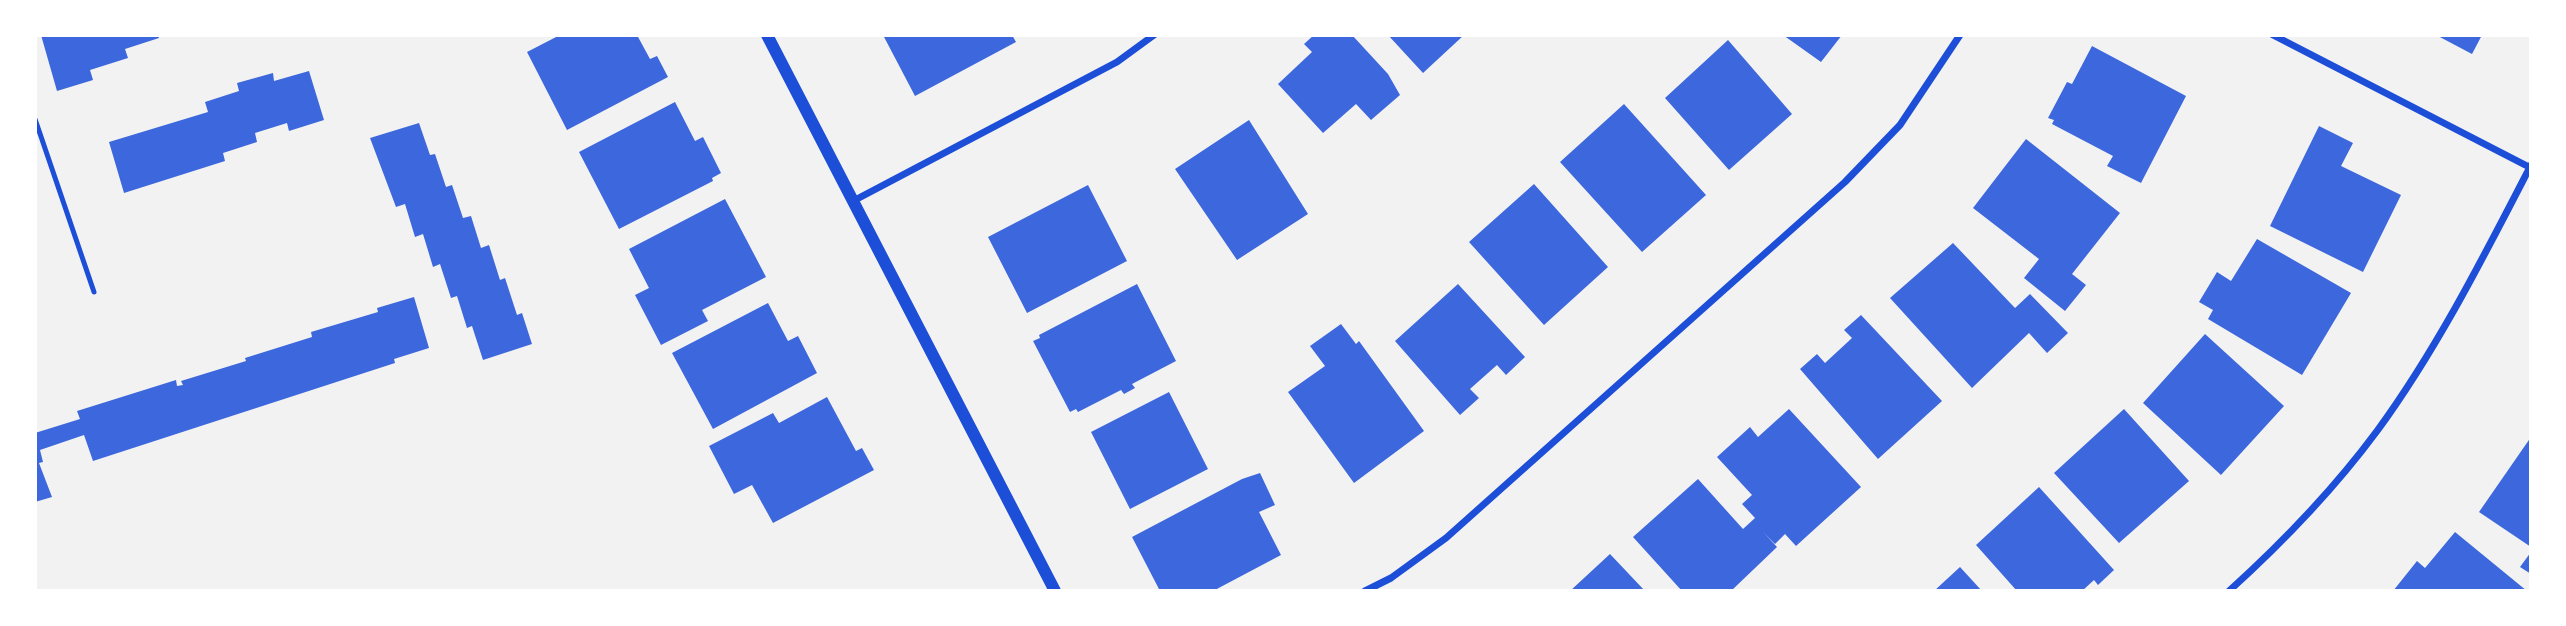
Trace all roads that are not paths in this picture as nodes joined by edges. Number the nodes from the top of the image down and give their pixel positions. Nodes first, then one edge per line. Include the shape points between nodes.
1 (767, 35) edge
2 (1154, 35) edge
3 (1960, 35) edge
4 (2273, 35) edge
5 (35, 119) edge
6 (2530, 167) edge
7 (855, 200) junction
8 (94, 292) dead end
9 (1055, 591) edge
10 (1365, 591) edge
11 (2229, 591) edge

1 - 7 street
2 - 7 street via 1117,62
3 - 10 street via 1900,125 1845,182 1446,538
4 - 6 street
5 - 8 lane
6 - 11 street via 2441,332 2376,431 2277,545
7 - 9 street

